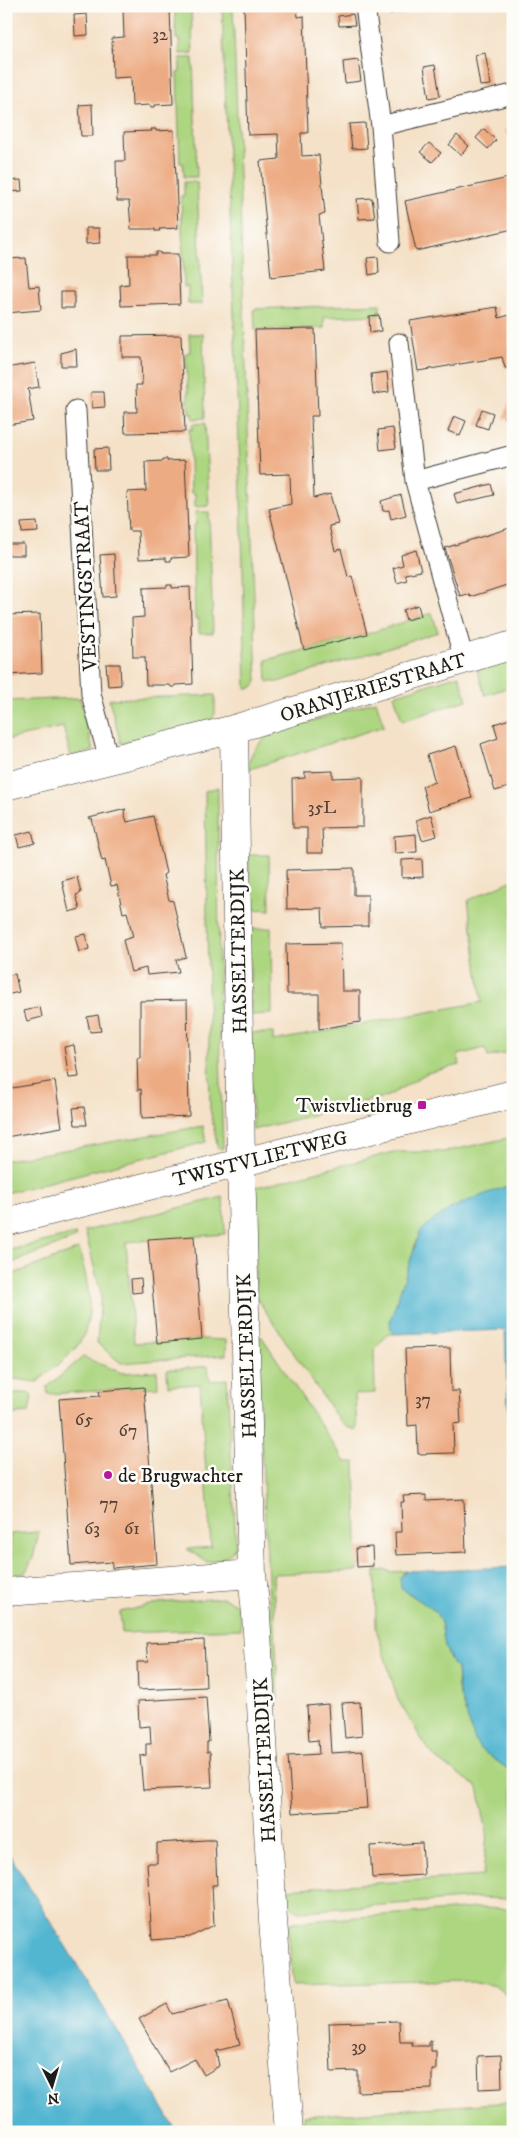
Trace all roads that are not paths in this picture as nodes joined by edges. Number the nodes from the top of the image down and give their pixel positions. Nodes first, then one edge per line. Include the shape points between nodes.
1 (365, 6) edge
2 (513, 94) edge
3 (380, 126) junction
4 (390, 242) dead end
5 (399, 343) dead end
6 (76, 410) dead end
7 (513, 455) edge
8 (415, 481) junction
9 (513, 646) edge
10 (464, 660) junction
11 (234, 729) junction
12 (109, 760) junction
13 (6, 786) edge
14 (513, 1094) edge
15 (241, 1164) junction
16 (6, 1222) edge
17 (252, 1574) junction
18 (6, 1592) edge
19 (289, 2132) edge

1 - 3 lane
2 - 3 lane
3 - 4 lane
5 - 8 lane
6 - 12 lane, VESTINGSTRAAT via 91,694
7 - 8 lane
8 - 10 lane
9 - 10 street, ORANJERIESTRAAT
10 - 11 street, ORANJERIESTRAAT
11 - 12 street
11 - 15 street, HASSELTERDIJK
12 - 13 street
14 - 15 street, TWISTVLIETWEG
15 - 16 street, TWISTVLIETWEG
15 - 17 street, HASSELTERDIJK
17 - 18 street
17 - 19 street, HASSELTERDIJK

